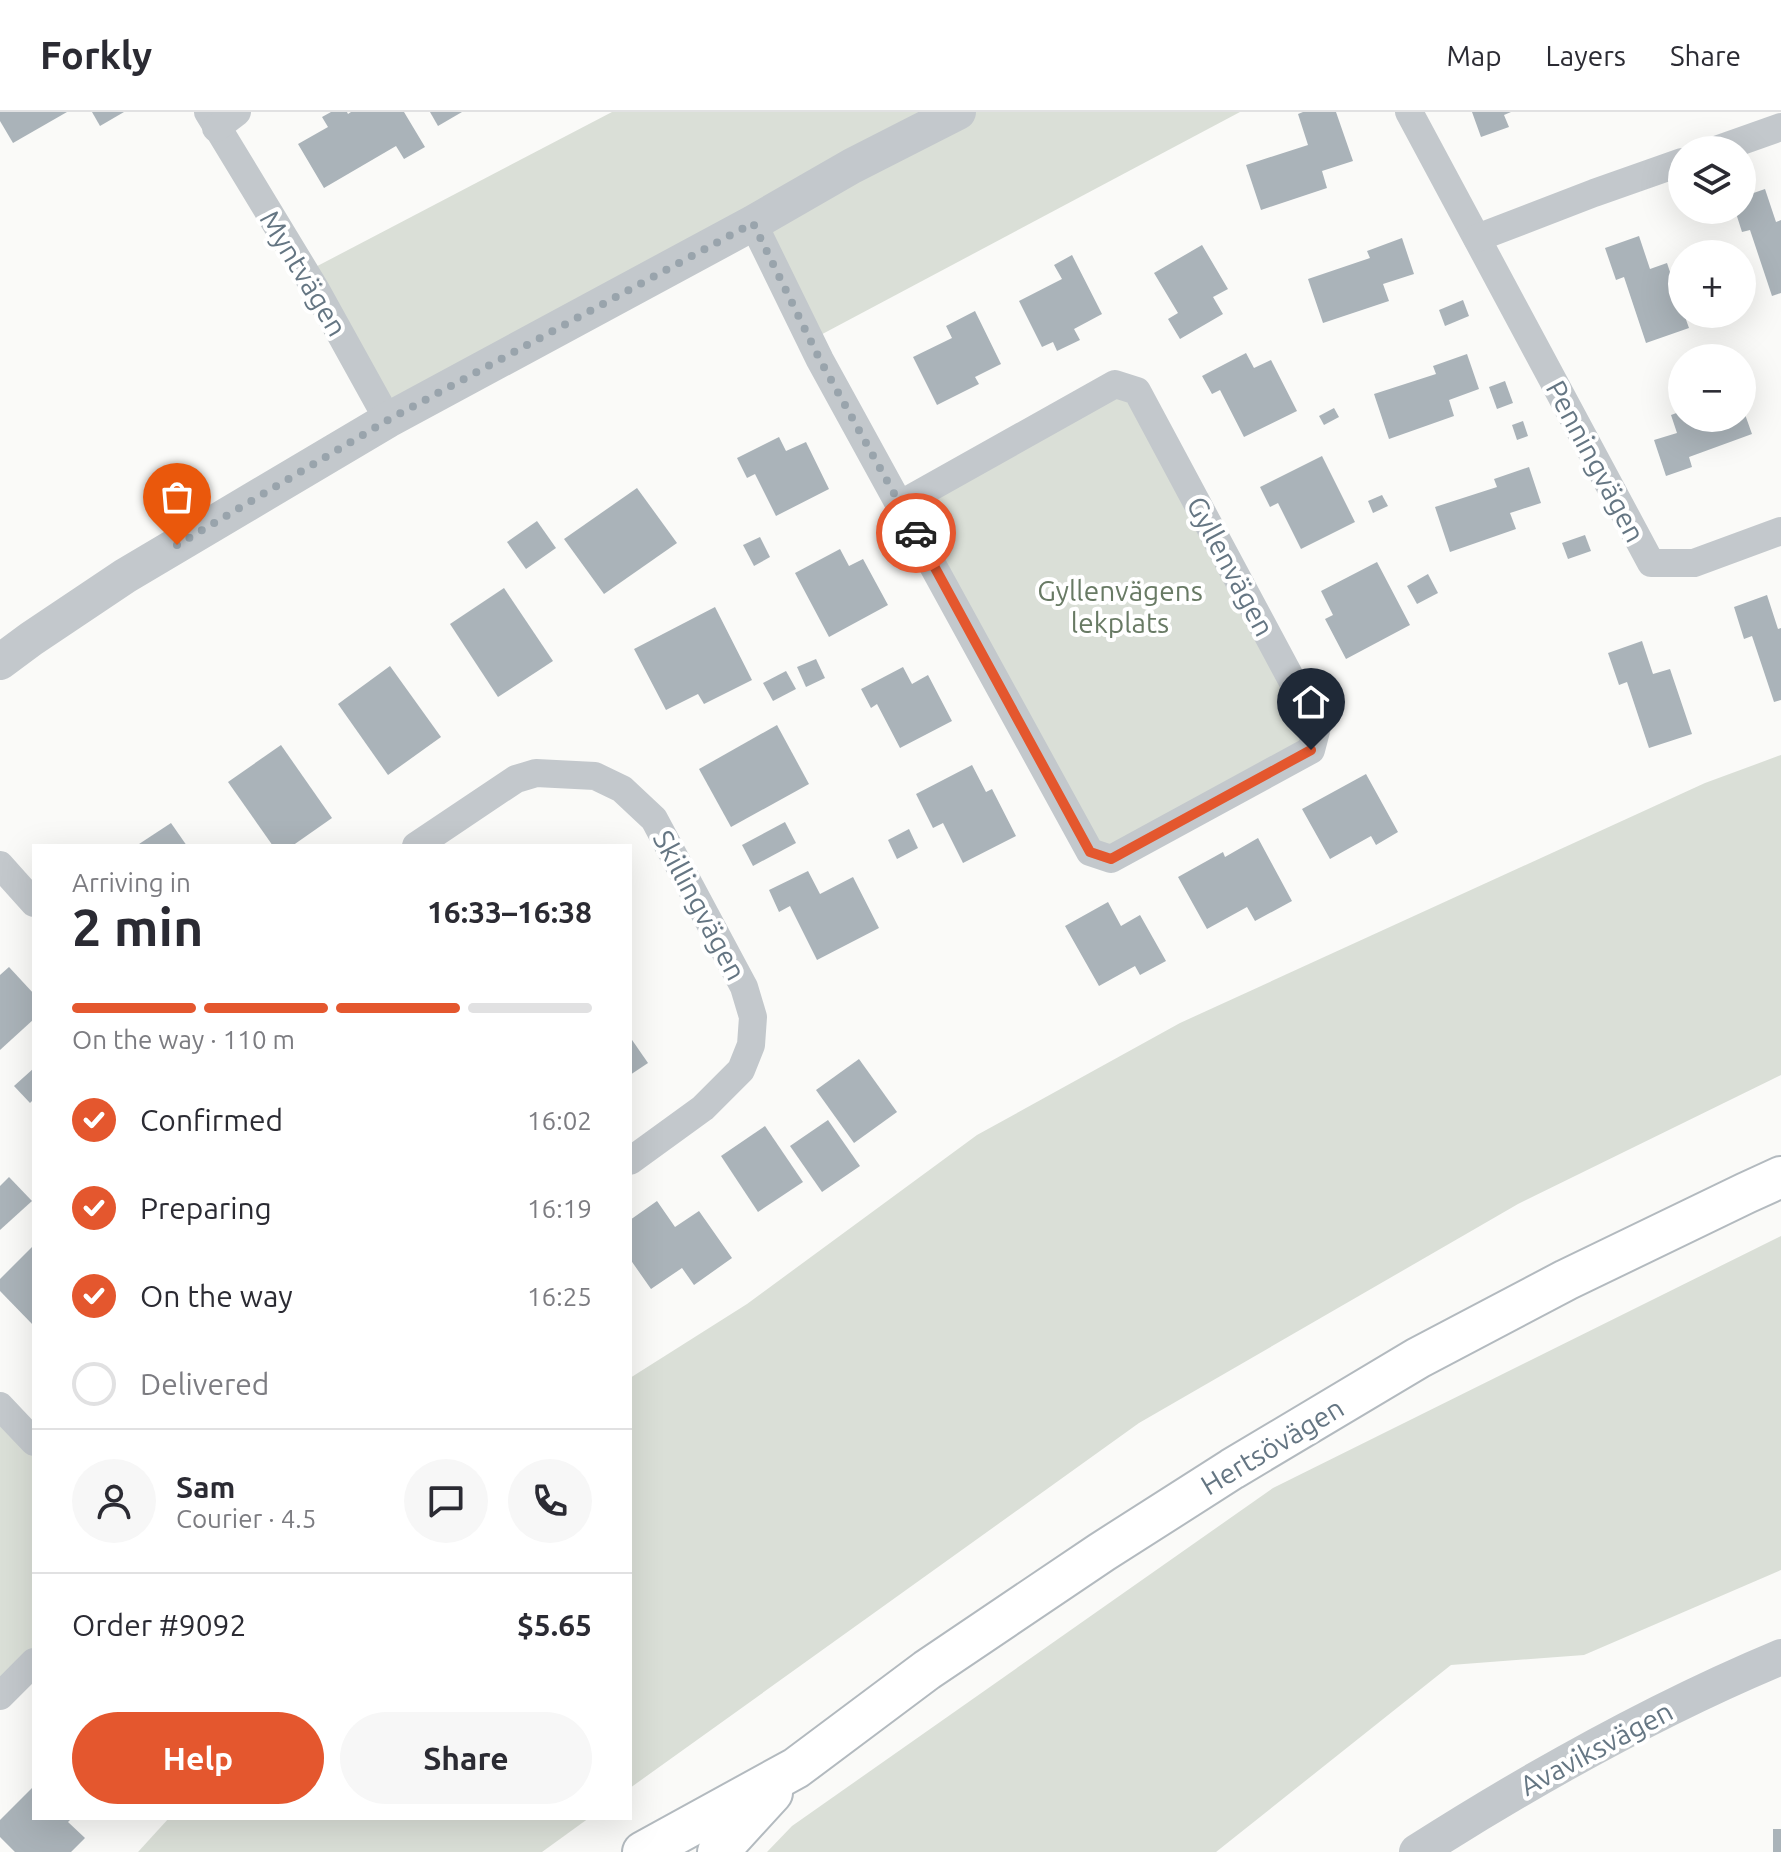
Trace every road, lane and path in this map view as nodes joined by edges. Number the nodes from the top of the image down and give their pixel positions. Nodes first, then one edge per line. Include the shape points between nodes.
1 (958, 112) edge
2 (1409, 112) edge
3 (221, 117) edge
4 (1781, 127) edge
5 (1756, 136) edge
6 (1668, 167) edge
7 (753, 223) junction
8 (1477, 238) junction
9 (388, 420) junction
10 (901, 504) junction
11 (1781, 531) edge
12 (0, 662) edge
13 (419, 844) edge
14 (0, 865) edge
15 (32, 901) edge
16 (632, 1160) edge
17 (1781, 1177) edge
18 (0, 1406) edge
19 (32, 1440) edge
20 (1781, 1657) edge
21 (32, 1664) edge
22 (0, 1696) edge
23 (796, 1768) junction
24 (643, 1852) edge
25 (718, 1852) edge
26 (1417, 1852) edge

1 - 7 street
2 - 8 street, Penningvägen
3 - 9 street, Myntvägen
4 - 5 street
6 - 8 street
7 - 9 street
7 - 10 street, Gyllenvägen via 820,360
8 - 11 street, Penningvägen via 1651,563 1694,563
9 - 12 street via 125,576
10 - 10 street, Gyllenvägen via 1090,852 1111,859 1311,750 1317,727 1137,391 1115,384
13 - 16 street, Skillingvägen via 516,779 536,773 595,776 622,789 654,819 744,987 753,1017 751,1045 741,1070 703,1108
14 - 15 street
17 - 23 main road, Hertsövägen via 1418,1358 1258,1453 927,1670
18 - 19 street
20 - 26 street, Avaviksvägen via 1652,1717 1522,1787
21 - 22 street
23 - 24 main road, Hertsövägen
23 - 25 main road, Hertsövägen

